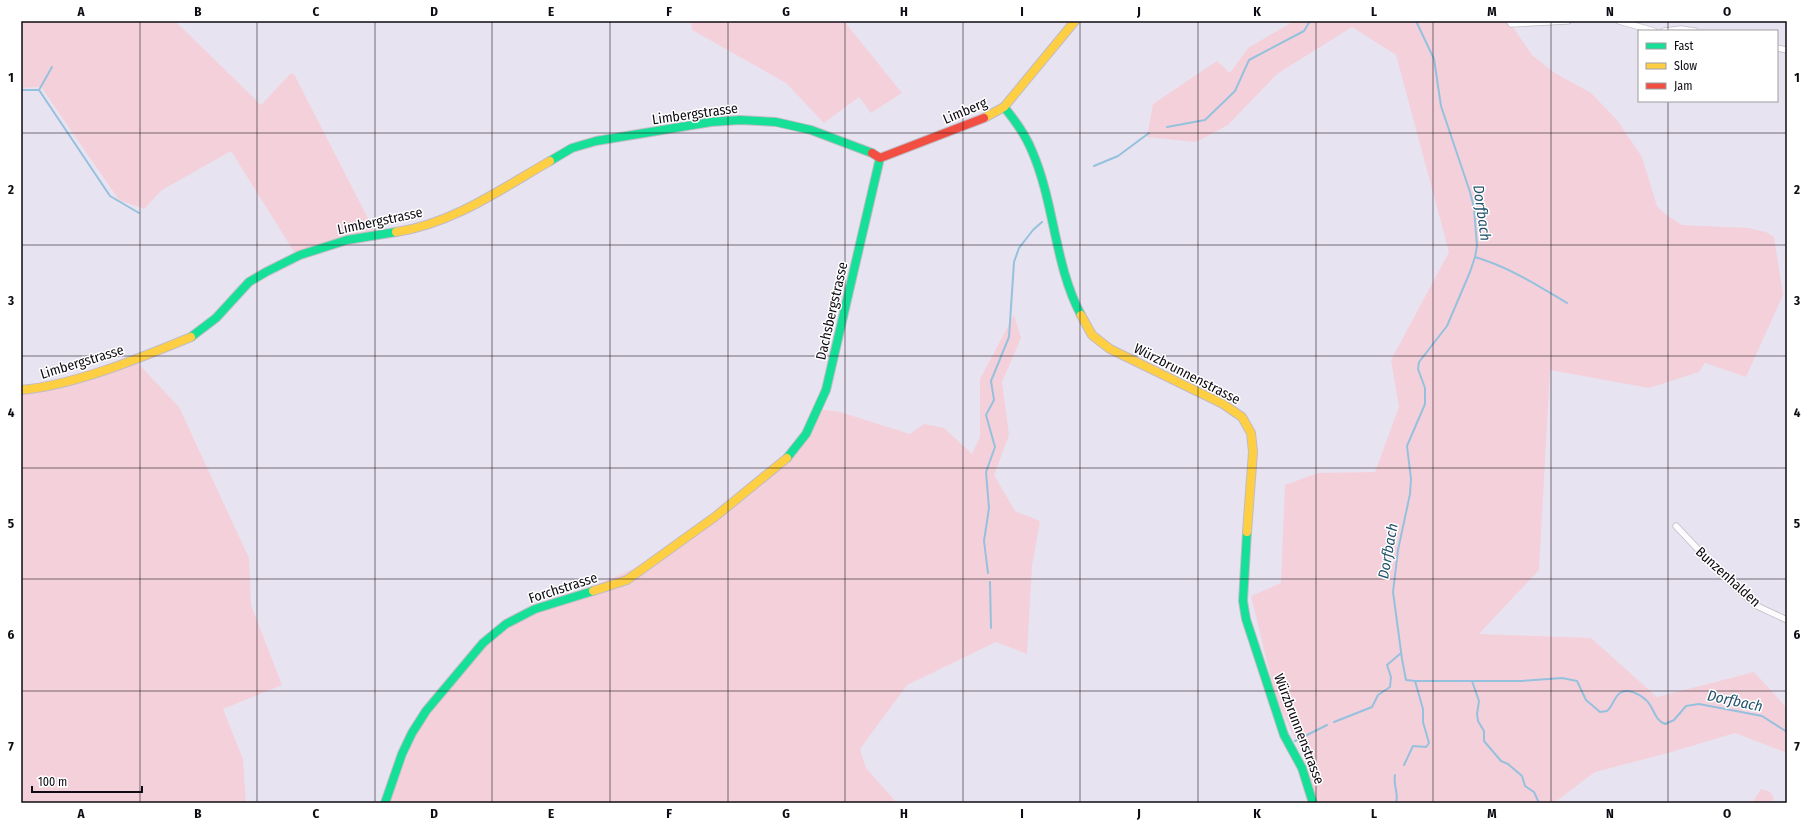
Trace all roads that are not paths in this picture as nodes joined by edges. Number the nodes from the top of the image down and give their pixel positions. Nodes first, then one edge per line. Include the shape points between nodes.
1 (1075, 21) edge
2 (1568, 21) edge
3 (1619, 21) edge
4 (1510, 22) edge
5 (1650, 30) edge
6 (1672, 30) edge
7 (1688, 30) edge
8 (1004, 108) junction
9 (880, 158) junction
10 (21, 390) edge
11 (785, 461) joint
12 (1676, 526) dead end
13 (1787, 620) edge
14 (385, 803) edge
15 (1313, 803) edge

1 - 8 street, Limberg
2 - 4 street
3 - 5 street
6 - 7 street
8 - 9 street, Limberg
8 - 15 street, Würzbrunnenstrasse via 1032,150 1064,274 1092,335 1110,349 1223,404 1242,417 1251,433 1243,601 1246,619 1277,716 1302,768
9 - 10 street, Limbergstrasse via 810,130 776,122 711,122 596,141 572,148 461,212 399,232 347,240 300,256 266,272 249,282 216,318 191,337 95,373 42,388
9 - 11 street, Dachsbergstrasse via 826,390 806,434
11 - 14 street, Forchstrasse via 716,516 627,580 534,609 506,624 483,643 426,711 412,732
12 - 13 street, Bunzenhalden via 1724,577 1755,605

